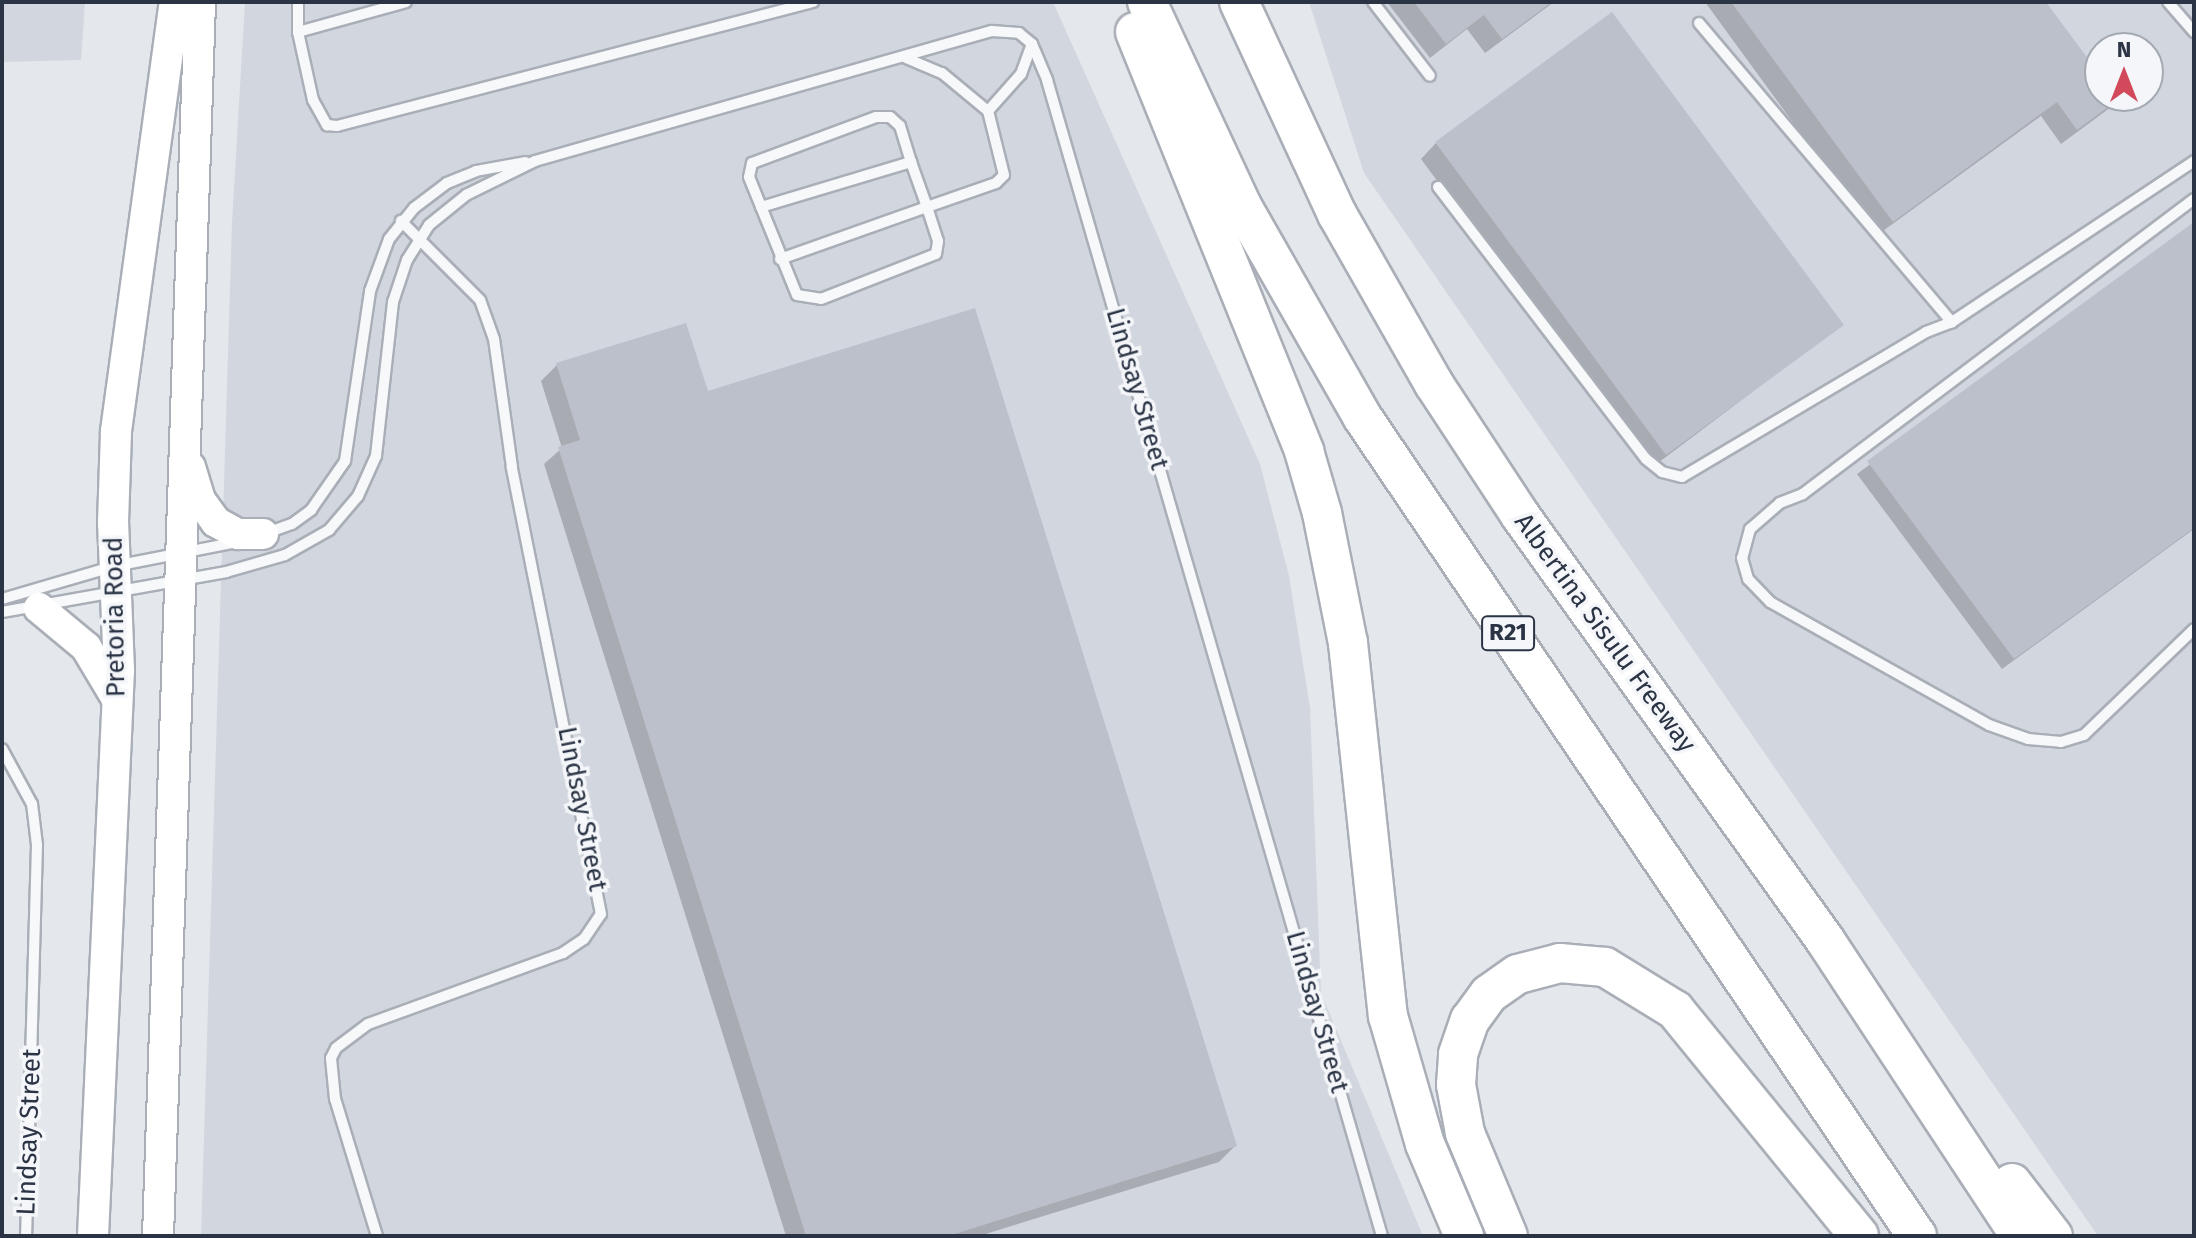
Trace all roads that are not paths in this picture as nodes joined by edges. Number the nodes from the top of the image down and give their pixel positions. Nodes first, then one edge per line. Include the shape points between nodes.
1 (175, 2) edge
2 (200, 2) edge
3 (298, 2) edge
4 (406, 2) edge
5 (813, 2) edge
6 (1128, 2) edge
7 (1147, 2) edge
8 (1239, 2) edge
9 (1373, 2) edge
10 (2168, 2) edge
11 (1699, 23) dead end
12 (298, 32) junction
13 (2194, 32) edge
14 (1032, 44) junction
15 (906, 58) junction
16 (1430, 76) dead end
17 (988, 111) junction
18 (535, 161) junction
19 (2194, 161) edge
20 (911, 162) junction
21 (1438, 187) dead end
22 (2194, 199) edge
23 (761, 207) junction
24 (927, 207) junction
25 (401, 221) junction
26 (418, 238) junction
27 (780, 259) junction
28 (1952, 322) junction
29 (183, 422) junction
30 (263, 534) junction
31 (180, 570) junction
32 (116, 579) junction
33 (2, 599) edge
34 (39, 608) junction
35 (2, 612) edge
36 (2194, 629) edge
37 (118, 700) junction
38 (2, 749) edge
39 (1825, 940) junction
40 (1505, 1229) edge
41 (26, 1236) edge
42 (93, 1236) edge
43 (158, 1236) edge
44 (377, 1236) edge
45 (1382, 1236) edge
46 (1464, 1236) edge
47 (1859, 1236) edge
48 (1917, 1236) edge
49 (2020, 1236) edge
50 (2053, 1236) edge

1 - 32 main road, Pretoria Road via 118,416
2 - 29 main road
3 - 12 lane
4 - 12 lane
5 - 12 lane via 337,126 327,125 313,100
6 - 46 highway via 1164,112 1304,451 1322,513 1348,643 1388,1016 1425,1144
7 - 48 highway, R21 via 1242,206 1363,418
8 - 39 highway, Albertina Sisulu Freeway via 1337,214 1434,384 1520,515
9 - 16 lane
10 - 13 lane
11 - 28 lane
14 - 15 lane via 1019,33 992,31
14 - 17 lane via 1021,74
14 - 45 lane, Lindsay Street via 1047,80
15 - 17 lane via 942,73
15 - 18 lane
17 - 24 lane via 1005,167 1000,180
18 - 25 lane via 458,177
18 - 26 lane via 466,195
19 - 28 lane
20 - 23 lane
20 - 23 lane via 900,126 890,117 876,117 752,163 749,177
20 - 24 lane
21 - 28 lane via 1646,459 1662,472 1682,477 1926,332
22 - 36 lane via 1828,476 1780,503 1750,529 1742,558 1748,579 1770,602 1989,725 2028,739 2061,742 2084,735
23 - 27 lane
24 - 27 lane
24 - 27 lane via 938,241 936,254 821,299 797,295
25 - 26 lane, Lindsay Street
25 - 30 lane via 370,291 357,407 345,461 311,510 292,524
26 - 31 lane via 393,302 379,441 358,496 329,530 298,549
26 - 44 lane, Lindsay Street via 480,300 494,339 512,467 601,914 584,939 563,953 368,1024 336,1048 331,1058 335,1099
29 - 30 main road via 193,479 206,511 233,532
29 - 31 main road
30 - 31 lane
31 - 32 lane
31 - 32 lane
31 - 43 main road
32 - 33 lane
32 - 34 lane
32 - 37 main road, Pretoria Road
34 - 35 lane
34 - 37 main road via 86,647
37 - 42 main road, Pretoria Road
38 - 41 lane, Lindsay Street via 32,804 37,845
39 - 49 highway, Albertina Sisulu Freeway
39 - 50 highway
40 - 47 highway via 1459,1109 1460,1045 1475,1011 1498,986 1537,967 1581,963 1625,976 1675,1010

